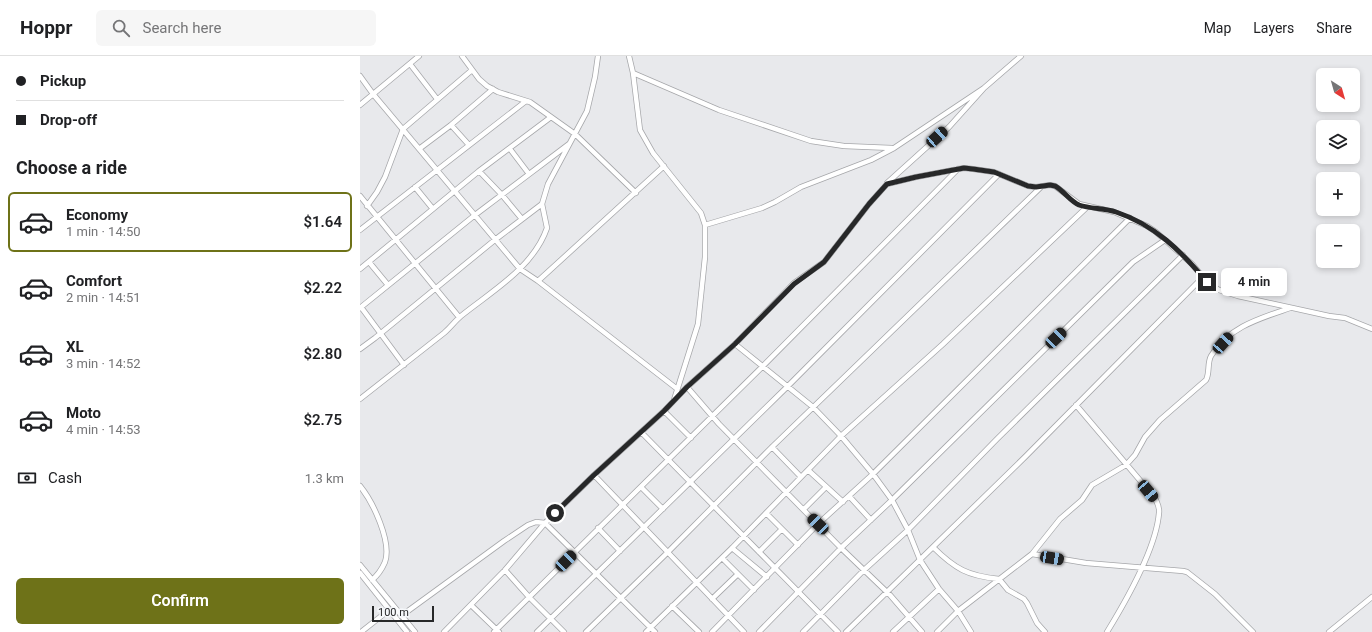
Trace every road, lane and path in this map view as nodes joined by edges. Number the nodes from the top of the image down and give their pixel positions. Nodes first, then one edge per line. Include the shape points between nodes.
1 (419, 56) edge
2 (462, 56) edge
3 (598, 56) edge
4 (629, 56) edge
5 (1020, 56) edge
6 (410, 64) junction
7 (472, 70) junction
8 (633, 73) junction
9 (360, 76) edge
10 (984, 88) junction
11 (493, 89) junction
12 (373, 94) junction
13 (437, 99) junction
14 (526, 100) junction
15 (360, 105) edge
16 (551, 117) junction
17 (451, 125) junction
18 (403, 129) junction
19 (575, 134) junction
20 (570, 143) junction
21 (469, 145) junction
22 (894, 148) junction
23 (419, 149) junction
24 (510, 149) junction
25 (664, 166) junction
26 (958, 169) junction
27 (437, 170) junction
28 (479, 171) junction
29 (529, 174) junction
30 (998, 174) junction
31 (887, 184) junction
32 (415, 186) junction
33 (1042, 187) junction
34 (454, 192) junction
35 (636, 193) junction
36 (502, 195) junction
37 (360, 196) edge
38 (542, 204) junction
39 (367, 206) junction
40 (1087, 207) junction
41 (433, 209) junction
42 (475, 215) junction
43 (376, 217) junction
44 (1130, 218) junction
45 (522, 219) junction
46 (705, 225) junction
47 (360, 230) edge
48 (496, 239) junction
49 (396, 240) junction
50 (1165, 240) junction
51 (1183, 255) junction
52 (369, 262) junction
53 (415, 264) junction
54 (520, 269) junction
55 (360, 270) edge
56 (1202, 277) junction
57 (538, 281) junction
58 (388, 285) junction
59 (436, 289) junction
60 (360, 308) edge
61 (1291, 308) junction
62 (459, 318) junction
63 (1372, 329) edge
64 (381, 334) junction
65 (735, 344) junction
66 (360, 349) edge
67 (404, 365) junction
68 (763, 366) junction
69 (788, 386) junction
70 (687, 387) junction
71 (676, 388) junction
72 (360, 399) edge
73 (673, 402) junction
74 (1076, 405) junction
75 (813, 407) junction
76 (664, 411) junction
77 (712, 416) junction
78 (641, 432) junction
79 (841, 436) junction
80 (691, 438) junction
81 (733, 438) junction
82 (772, 447) junction
83 (669, 460) junction
84 (757, 462) junction
85 (1126, 465) junction
86 (808, 470) junction
87 (873, 474) junction
88 (594, 475) junction
89 (801, 477) junction
90 (690, 482) junction
91 (360, 486) edge
92 (640, 487) junction
93 (826, 487) junction
94 (787, 492) junction
95 (849, 496) junction
96 (892, 500) junction
97 (843, 502) junction
98 (622, 505) junction
99 (714, 506) junction
100 (663, 509) junction
101 (804, 509) junction
102 (766, 513) junction
103 (871, 520) junction
104 (545, 523) junction
105 (818, 524) junction
106 (598, 528) junction
107 (644, 528) junction
108 (782, 529) junction
109 (908, 530) junction
110 (744, 536) junction
111 (798, 545) junction
112 (933, 547) junction
113 (732, 548) junction
114 (841, 548) junction
115 (575, 551) junction
116 (620, 551) junction
117 (668, 552) junction
118 (759, 552) junction
119 (1032, 554) junction
120 (722, 558) junction
121 (920, 560) junction
122 (360, 565) edge
123 (1142, 567) junction
124 (775, 568) junction
125 (505, 570) junction
126 (864, 570) junction
127 (596, 574) junction
128 (738, 574) junction
129 (361, 576) edge
130 (767, 577) junction
131 (999, 579) junction
132 (372, 580) junction
133 (696, 583) junction
134 (939, 589) junction
135 (754, 590) junction
136 (798, 592) junction
137 (886, 592) junction
138 (529, 597) junction
139 (1372, 598) edge
140 (621, 599) junction
141 (712, 599) junction
142 (472, 606) junction
143 (672, 606) junction
144 (389, 610) junction
145 (958, 612) junction
146 (820, 615) junction
147 (401, 616) junction
148 (728, 616) junction
149 (910, 617) junction
150 (551, 619) junction
151 (367, 627) junction
152 (650, 628) junction
153 (497, 631) edge
154 (361, 632) edge
155 (371, 632) edge
156 (407, 632) edge
157 (414, 632) edge
158 (444, 632) edge
159 (537, 632) edge
160 (564, 632) edge
161 (586, 632) edge
162 (646, 632) edge
163 (654, 632) edge
164 (699, 632) edge
165 (712, 632) edge
166 (744, 632) edge
167 (759, 632) edge
168 (803, 632) edge
169 (838, 632) edge
170 (846, 632) edge
171 (893, 632) edge
172 (922, 632) edge
173 (937, 632) edge
174 (971, 632) edge
175 (1045, 632) edge
176 (1107, 632) edge
177 (1253, 632) edge
178 (1329, 632) edge

1 - 6 street
2 - 7 street
3 - 19 street via 587,111
4 - 8 street
5 - 10 street
6 - 12 street
6 - 13 street
7 - 11 street
7 - 13 street
8 - 22 street via 719,110 811,141 844,146
8 - 25 street via 640,130
9 - 12 street
10 - 22 street
10 - 31 street via 949,127
11 - 14 street
11 - 17 street
12 - 15 street
12 - 18 street
13 - 18 street
14 - 16 street
14 - 21 street
16 - 19 street
16 - 24 street
17 - 21 street
17 - 23 street
18 - 23 street
18 - 39 street via 385,177
19 - 20 street
19 - 35 street
20 - 29 street
20 - 38 street via 548,184
21 - 27 street
22 - 46 street via 871,160 801,187 762,208
23 - 27 street
24 - 28 street
24 - 29 street
25 - 35 street
25 - 46 street via 701,213
26 - 30 street
26 - 31 street
26 - 68 street
27 - 32 street
27 - 34 street
28 - 34 street
28 - 36 street
29 - 36 street
30 - 33 street via 1028,186
30 - 69 street
31 - 65 street via 828,257 794,284
32 - 41 street
32 - 43 street
33 - 40 street via 1055,186
33 - 75 street
34 - 41 street
34 - 42 street
35 - 57 street
36 - 42 street
36 - 45 street
37 - 39 street
38 - 45 street
38 - 54 street via 546,232
39 - 43 street
40 - 44 street
40 - 79 street
41 - 49 street
42 - 48 street
42 - 53 street
43 - 47 street
43 - 49 street
44 - 50 street via 1147,226
44 - 87 street
45 - 48 street
46 - 71 street via 698,324
48 - 54 street
48 - 59 street
49 - 52 street
49 - 53 street
50 - 51 street
50 - 96 street via 1134,262
51 - 56 street
51 - 109 street
52 - 55 street
52 - 58 street
53 - 58 street
53 - 59 street
54 - 57 street
54 - 62 street
56 - 61 street via 1219,290
56 - 74 street
57 - 71 street
58 - 60 street
59 - 62 street
59 - 64 street
60 - 64 street
61 - 63 street via 1345,318
61 - 85 street via 1260,318 1228,336 1211,357 1206,380 1160,420
62 - 67 street
64 - 66 street
64 - 67 street
65 - 68 street
65 - 70 street
67 - 72 street
68 - 69 street
68 - 77 street
69 - 75 street
69 - 81 street
70 - 73 street
70 - 77 street
71 - 73 street
73 - 76 street
74 - 85 street
74 - 112 street
75 - 79 street
75 - 82 street
76 - 78 street
76 - 80 street
77 - 80 street
77 - 81 street
78 - 83 street
78 - 88 street
79 - 86 street
79 - 87 street
80 - 83 street
81 - 84 street
81 - 90 street
82 - 84 street
82 - 89 street
83 - 90 street
83 - 92 street
84 - 94 street
84 - 99 street
85 - 119 street via 1092,485 1082,500 1060,519
85 - 123 street via 1155,498 1160,512
86 - 89 street
86 - 93 street
87 - 95 street
87 - 96 street
88 - 98 street
88 - 104 street
89 - 94 street
90 - 99 street
90 - 100 street
91 - 132 street via 378,517 386,550 385,562
92 - 98 street
92 - 100 street
93 - 97 street
93 - 101 street
94 - 101 street
94 - 102 street
95 - 97 street
95 - 103 street
96 - 103 street
96 - 109 street
97 - 105 street
98 - 106 street
98 - 107 street
99 - 110 street
99 - 117 street
100 - 107 street
101 - 105 street
102 - 108 street
102 - 110 street
103 - 114 street
104 - 115 street
104 - 125 street
104 - 147 street via 536,522 528,525
105 - 111 street
105 - 114 street
106 - 115 street
106 - 116 street
107 - 116 street
107 - 117 street
108 - 111 street
108 - 118 street
109 - 121 street
109 - 126 street
110 - 113 street
110 - 118 street
111 - 124 street
112 - 121 street
112 - 131 street via 956,568 983,577
113 - 120 street
113 - 130 street
114 - 126 street
114 - 136 street
115 - 127 street
115 - 138 street
116 - 127 street
117 - 133 street
117 - 140 street
118 - 124 street
119 - 123 street via 1086,563
119 - 131 street
120 - 128 street
120 - 133 street
121 - 134 street
121 - 137 street
122 - 132 street
123 - 176 street
123 - 177 street via 1187,572 1215,594
124 - 130 street
124 - 136 street
125 - 138 street
125 - 142 street
126 - 137 street
126 - 146 street
127 - 140 street
127 - 150 street
128 - 135 street
128 - 141 street
129 - 144 street
130 - 135 street
131 - 145 street
131 - 175 street via 1008,590 1024,599
132 - 147 street
133 - 141 street
133 - 143 street
134 - 145 street
134 - 149 street
135 - 148 street
136 - 146 street
136 - 167 street
137 - 149 street
137 - 170 street
138 - 150 street
138 - 153 street
139 - 178 street
140 - 152 street
140 - 161 street
141 - 148 street
142 - 153 street
142 - 158 street
143 - 152 street
143 - 164 street
144 - 151 street
144 - 156 street
145 - 173 street
145 - 174 street
146 - 168 street
146 - 169 street
147 - 157 street
148 - 165 street
148 - 166 street
149 - 171 street
149 - 172 street
150 - 159 street
150 - 160 street
151 - 154 street
151 - 155 street
152 - 162 street
152 - 163 street

